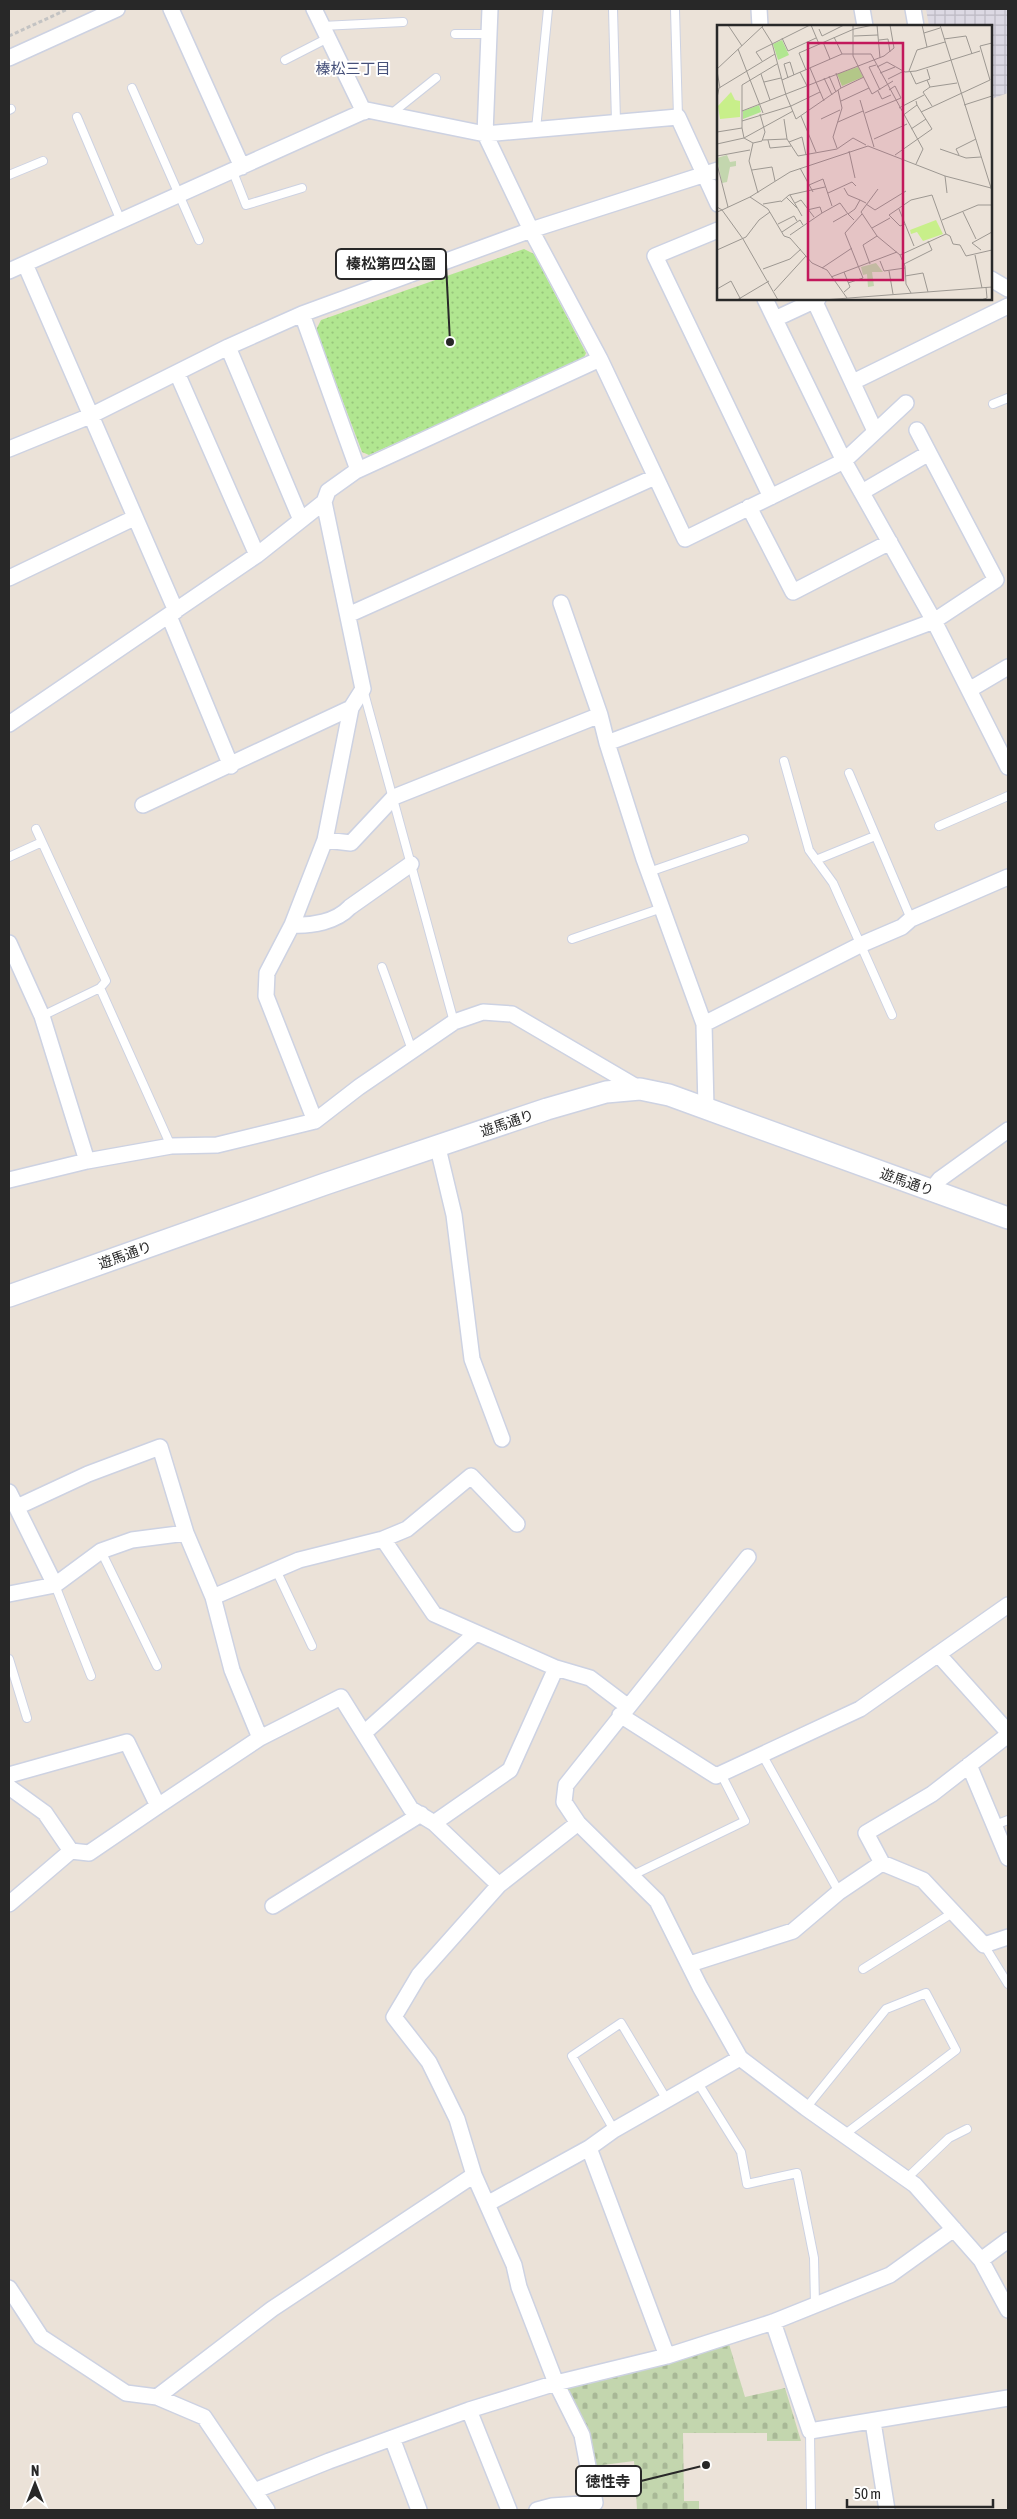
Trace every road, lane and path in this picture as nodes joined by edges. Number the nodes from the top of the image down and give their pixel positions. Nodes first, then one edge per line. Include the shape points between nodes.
1 (68, 9) edge
2 (118, 9) edge
3 (171, 9) edge
4 (314, 9) edge
5 (490, 9) edge
6 (548, 9) edge
7 (613, 9) edge
8 (674, 9) edge
9 (759, 9) edge
10 (862, 9) edge
11 (913, 9) edge
12 (403, 22) dead end
13 (760, 25) edge
14 (865, 25) edge
15 (916, 25) edge
16 (325, 32) junction
17 (455, 34) dead end
18 (489, 34) junction
19 (9, 36) edge
20 (9, 58) edge
21 (285, 60) dead end
22 (436, 78) dead end
23 (132, 88) dead end
24 (364, 112) junction
25 (389, 115) junction
26 (77, 116) dead end
27 (678, 117) junction
28 (616, 122) junction
29 (536, 129) junction
30 (485, 134) junction
31 (43, 161) dead end
32 (237, 169) junction
33 (711, 173) edge
34 (9, 176) edge
35 (302, 188) dead end
36 (178, 196) junction
37 (717, 200) edge
38 (121, 221) junction
39 (531, 230) junction
40 (717, 230) edge
41 (199, 240) dead end
42 (25, 264) junction
43 (9, 271) edge
44 (992, 280) edge
45 (1008, 289) edge
46 (765, 300) edge
47 (816, 300) edge
48 (1008, 306) edge
49 (302, 314) junction
50 (774, 319) junction
51 (228, 347) junction
52 (600, 359) junction
53 (177, 373) junction
54 (853, 382) junction
55 (1008, 398) edge
56 (906, 402) dead end
57 (993, 404) dead end
58 (90, 416) junction
59 (917, 430) dead end
60 (876, 432) junction
61 (9, 450) edge
62 (929, 453) junction
63 (844, 461) junction
64 (358, 470) junction
65 (655, 477) junction
66 (862, 492) junction
67 (771, 496) junction
68 (324, 502) junction
69 (749, 507) junction
70 (134, 518) junction
71 (301, 520) junction
72 (890, 542) junction
73 (257, 555) junction
74 (9, 578) edge
75 (562, 603) dead end
76 (173, 613) junction
77 (348, 615) junction
78 (934, 622) junction
79 (1008, 667) edge
80 (363, 690) junction
81 (969, 690) junction
82 (351, 708) junction
83 (600, 715) junction
84 (9, 724) edge
85 (607, 744) junction
86 (784, 761) dead end
87 (231, 766) junction
88 (1008, 767) edge
89 (849, 773) dead end
90 (1008, 796) edge
91 (392, 799) junction
92 (143, 805) dead end
93 (939, 826) dead end
94 (36, 829) dead end
95 (875, 836) junction
96 (744, 839) dead end
97 (325, 840) junction
98 (42, 842) junction
99 (9, 857) edge
100 (816, 860) junction
101 (411, 864) junction
102 (649, 872) junction
103 (1008, 877) edge
104 (662, 908) junction
105 (911, 919) junction
106 (292, 925) junction
107 (572, 939) dead end
108 (9, 943) edge
109 (860, 945) junction
110 (382, 967) dead end
111 (100, 988) junction
112 (892, 1015) dead end
113 (42, 1016) junction
114 (454, 1022) junction
115 (704, 1024) junction
116 (412, 1050) junction
117 (640, 1089) junction
118 (706, 1108) junction
119 (315, 1121) junction
120 (1008, 1130) edge
121 (171, 1146) junction
122 (438, 1148) junction
123 (87, 1160) junction
124 (9, 1180) edge
125 (931, 1190) junction
126 (1008, 1218) edge
127 (9, 1296) edge
128 (502, 1439) dead end
129 (9, 1492) edge
130 (17, 1507) junction
131 (517, 1524) dead end
132 (186, 1533) junction
133 (383, 1539) junction
134 (102, 1551) junction
135 (748, 1558) dead end
136 (276, 1570) junction
137 (55, 1585) junction
138 (9, 1594) edge
139 (213, 1598) junction
140 (1008, 1605) edge
141 (476, 1633) junction
142 (312, 1646) dead end
143 (938, 1654) junction
144 (9, 1659) edge
145 (157, 1666) dead end
146 (556, 1668) junction
147 (91, 1676) dead end
148 (624, 1711) junction
149 (27, 1718) dead end
150 (1008, 1732) edge
151 (364, 1734) junction
152 (1008, 1735) edge
153 (260, 1738) junction
154 (763, 1756) junction
155 (969, 1765) junction
156 (721, 1774) junction
157 (9, 1775) edge
158 (9, 1787) edge
159 (158, 1806) junction
160 (420, 1814) junction
161 (1002, 1822) edge
162 (434, 1823) junction
163 (578, 1823) junction
164 (71, 1851) junction
165 (1008, 1858) edge
166 (882, 1863) junction
167 (631, 1876) junction
168 (499, 1885) junction
169 (839, 1892) junction
170 (9, 1904) edge
171 (273, 1906) dead end
172 (954, 1912) junction
173 (1008, 1937) edge
174 (984, 1945) junction
175 (690, 1964) junction
176 (863, 1969) dead end
177 (1008, 1984) edge
178 (740, 2058) junction
179 (698, 2082) junction
180 (667, 2100) junction
181 (806, 2108) junction
182 (967, 2129) dead end
183 (614, 2130) junction
184 (844, 2135) junction
185 (589, 2148) junction
186 (474, 2175) junction
187 (906, 2179) junction
188 (487, 2204) junction
189 (954, 2229) junction
190 (1008, 2240) edge
191 (981, 2260) junction
192 (9, 2288) edge
193 (815, 2305) junction
194 (1008, 2310) edge
195 (773, 2322) junction
196 (668, 2356) junction
197 (556, 2383) junction
198 (157, 2398) junction
199 (1008, 2398) edge
200 (469, 2410) junction
201 (872, 2422) junction
202 (810, 2431) junction
203 (392, 2438) junction
204 (254, 2491) junction
205 (267, 2510) edge
206 (419, 2510) edge
207 (509, 2510) edge
208 (537, 2510) edge
209 (811, 2510) edge
210 (887, 2510) edge

1 - 19 path
2 - 20 street
3 - 32 street
4 - 16 street
5 - 18 street
6 - 29 lane
7 - 28 lane
8 - 27 lane
9 - 13 street
10 - 14 street
11 - 15 street
12 - 16 lane
16 - 21 lane
16 - 24 street
17 - 18 lane
18 - 30 street
22 - 25 lane
23 - 36 lane
24 - 25 street
24 - 32 street
25 - 30 street
26 - 38 lane
27 - 28 street
27 - 33 street
28 - 29 street
29 - 30 street
30 - 39 street
31 - 34 lane
32 - 35 lane via 246,205
32 - 36 street
33 - 37 street
33 - 39 street
36 - 38 street
36 - 41 lane
38 - 42 street
39 - 49 street
39 - 52 street
40 - 67 street via 655,256
42 - 43 street
42 - 58 street
44 - 45 street
46 - 50 street
47 - 50 street
47 - 54 street
48 - 54 street
49 - 51 street
49 - 64 street
50 - 63 street
51 - 53 street
51 - 71 street
52 - 64 street
52 - 65 street
53 - 58 street
53 - 73 street
54 - 60 street
55 - 57 lane
56 - 60 street
58 - 61 street
58 - 70 street
59 - 62 street
60 - 63 street
62 - 66 street
62 - 78 street via 996,580
63 - 66 street
63 - 67 street
64 - 68 street via 328,491
65 - 69 street via 685,538
65 - 77 street
66 - 72 street
67 - 69 street
68 - 71 street
68 - 77 street
69 - 72 street via 793,592
70 - 74 street
70 - 76 street
71 - 73 street
72 - 78 street
73 - 76 street
75 - 83 street
76 - 84 street
76 - 87 street
77 - 80 street
78 - 81 street
78 - 85 street
79 - 81 street
80 - 82 street
80 - 91 lane
81 - 88 street
82 - 87 street
82 - 97 street
83 - 85 street
83 - 91 street
85 - 102 street
86 - 100 lane via 809,850
87 - 92 street
89 - 95 lane
90 - 93 lane
91 - 97 street via 351,843
91 - 101 lane
94 - 98 lane
95 - 100 lane
95 - 105 lane
96 - 102 lane
97 - 106 street
98 - 99 lane
98 - 111 lane via 106,981
100 - 109 lane via 832,883
101 - 106 street via 342,916 308,926
101 - 114 lane
102 - 104 street
103 - 105 street
104 - 107 lane
104 - 115 street
105 - 109 street via 902,927
106 - 119 street via 267,973 266,996
108 - 113 street
109 - 112 lane
109 - 115 street
110 - 116 lane
111 - 113 lane
111 - 121 lane
113 - 123 street
114 - 116 street
114 - 117 street via 483,1012 512,1014
115 - 118 street
116 - 119 street
117 - 118 street, 遊馬通り via 669,1094
117 - 122 street, 遊馬通り via 606,1092
118 - 125 street, 遊馬通り
119 - 121 street via 217,1145
120 - 125 street via 940,1179
121 - 123 street
122 - 127 street, 遊馬通り via 325,1184
122 - 128 street via 454,1215 472,1359
123 - 124 street
125 - 126 street, 遊馬通り
129 - 130 street
130 - 132 street via 160,1446
130 - 137 street
131 - 133 street via 471,1476 407,1529
132 - 134 street via 132,1540
132 - 139 street
133 - 136 street via 299,1560
133 - 141 street via 434,1614
134 - 137 street
134 - 145 lane
135 - 148 street
136 - 139 street
136 - 142 lane
137 - 138 street
137 - 147 lane
139 - 153 street via 232,1670
140 - 143 street
141 - 146 street
141 - 151 street
143 - 150 street
143 - 154 street via 860,1709
144 - 149 lane
146 - 148 street via 590,1678
146 - 162 street via 510,1770
148 - 156 street via 716,1776
148 - 163 street via 566,1784 564,1802
151 - 153 street via 341,1697
151 - 160 street via 411,1809
152 - 155 street
153 - 159 street
154 - 156 street
154 - 169 lane
155 - 161 street
155 - 166 street via 932,1794 866,1833
156 - 167 lane via 745,1821
157 - 159 street via 127,1742
158 - 164 street via 45,1813
159 - 164 street via 88,1852
160 - 162 street
160 - 171 street
161 - 165 street
162 - 168 street
163 - 167 street
163 - 168 street
164 - 170 street
166 - 169 street
166 - 172 street via 923,1880
167 - 175 street via 657,1901
168 - 186 street via 419,1975 394,2017 429,2062 457,2119
169 - 175 street via 793,1931
172 - 174 street
172 - 176 lane
173 - 174 street
174 - 177 lane
175 - 178 street
178 - 179 street
178 - 181 street
179 - 180 street
179 - 193 lane via 741,2152 747,2184 796,2173 814,2258
180 - 183 street
180 - 183 lane via 621,2023 572,2056
181 - 184 street
181 - 184 lane via 886,2009 926,1993 956,2050
182 - 187 lane via 949,2138
183 - 185 street
184 - 187 street
185 - 188 street
185 - 196 street
186 - 188 street
186 - 198 street via 272,2309
187 - 189 street via 916,2185
188 - 197 street via 514,2265 519,2287
189 - 191 street
189 - 193 street via 890,2276
190 - 191 street
191 - 194 street
192 - 198 street via 41,2337 126,2393
193 - 195 street
195 - 196 street
195 - 202 street
196 - 197 street
197 - 200 street
197 - 208 street via 582,2435 595,2503
198 - 204 street via 204,2417
199 - 201 street
200 - 203 street
200 - 207 street
201 - 202 street
201 - 210 street
202 - 209 lane
203 - 204 street
203 - 206 street
204 - 205 street

